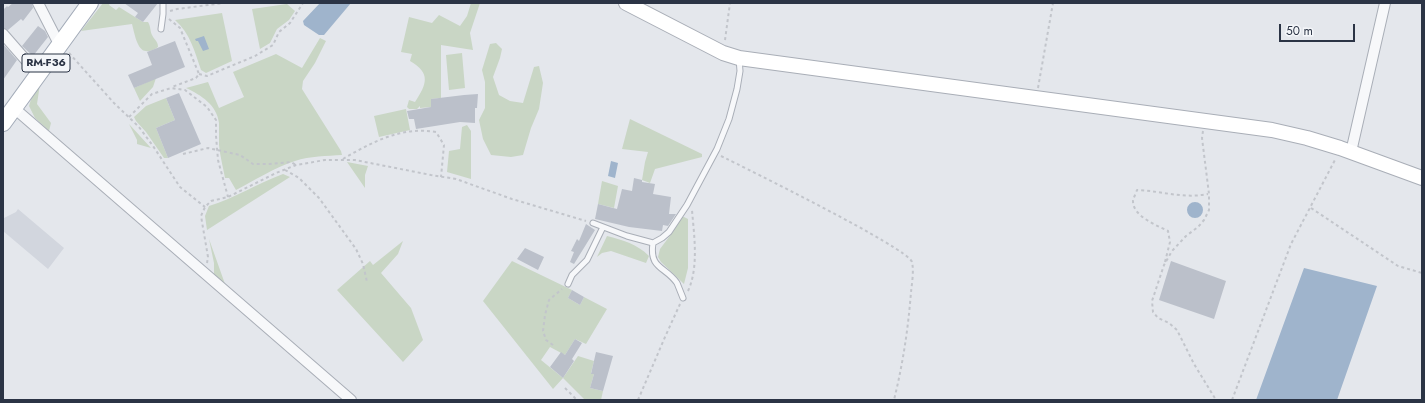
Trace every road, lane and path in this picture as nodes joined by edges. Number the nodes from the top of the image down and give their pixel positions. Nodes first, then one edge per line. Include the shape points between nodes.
1 (38, 3) edge
2 (90, 3) edge
3 (163, 3) edge
4 (224, 3) edge
5 (303, 3) edge
6 (626, 3) edge
7 (730, 3) edge
8 (1053, 3) edge
9 (1385, 3) edge
10 (164, 14) junction
11 (161, 29) dead end
12 (3, 34) edge
13 (59, 44) junction
14 (723, 53) junction
15 (739, 58) junction
16 (38, 74) junction
17 (200, 74) junction
18 (171, 88) junction
19 (1035, 98) junction
20 (14, 108) junction
21 (129, 118) junction
22 (1204, 121) junction
23 (3, 123) edge
24 (217, 150) junction
25 (1346, 150) junction
26 (715, 153) junction
27 (184, 154) dead end
28 (342, 160) junction
29 (296, 165) junction
30 (285, 170) junction
31 (441, 177) junction
32 (1422, 178) edge
33 (1209, 194) junction
34 (228, 197) junction
35 (205, 207) junction
36 (1311, 208) junction
37 (593, 223) joint
38 (603, 227) junction
39 (653, 243) junction
40 (1164, 265) junction
41 (202, 271) junction
42 (1422, 273) edge
43 (368, 282) dead end
44 (568, 284) joint
45 (683, 298) dead end
46 (553, 345) dead end
47 (565, 388) dead end
48 (351, 400) edge
49 (577, 400) edge
50 (894, 400) edge
51 (1216, 400) edge
52 (1232, 400) edge

1 - 13 street
2 - 13 main road, RM-F36
3 - 10 lane
4 - 10 path via 177,9
5 - 17 path via 290,23 279,32 272,45 255,56 207,76
6 - 14 main road
7 - 14 path
8 - 19 path
9 - 25 street
10 - 11 lane
10 - 17 path via 180,28
12 - 16 street
13 - 16 main road, RM-F36
13 - 21 path
14 - 15 main road
15 - 19 main road
15 - 26 lane via 737,89 729,119
16 - 20 main road, RM-F36
17 - 18 path
18 - 21 path via 152,94
18 - 24 path via 185,90 207,107 216,120
19 - 22 main road
20 - 23 main road, RM-F36
20 - 41 street
21 - 35 path via 139,127 180,187
22 - 25 main road via 1272,130
22 - 33 path via 1202,138
24 - 27 path via 208,148
24 - 29 path via 240,155 253,164 291,162
24 - 34 path
25 - 32 main road
25 - 36 path via 1335,161
26 - 39 lane via 669,232
26 - 50 path via 875,236 907,255 912,261 908,334
28 - 29 path
28 - 31 path via 355,160
28 - 31 path via 385,137 426,130 436,132 444,145
29 - 30 path
30 - 34 path
30 - 43 path via 299,178 319,198 356,249
31 - 37 path via 456,179
33 - 40 path via 1209,210 1204,220 1172,251
33 - 40 path via 1184,196 1137,190 1133,200 1136,212 1168,231 1170,242
34 - 35 path via 211,201
35 - 41 path via 201,216 208,257 207,266
36 - 42 path via 1398,266
36 - 52 path via 1292,244
37 - 38 lane
38 - 39 lane
38 - 44 lane via 587,260 572,275
39 - 45 lane via 653,258 676,283
40 - 51 path via 1152,302 1153,312 1178,330 1194,364
41 - 48 street
44 - 46 path via 549,300 545,315 543,331 546,340
47 - 49 path

